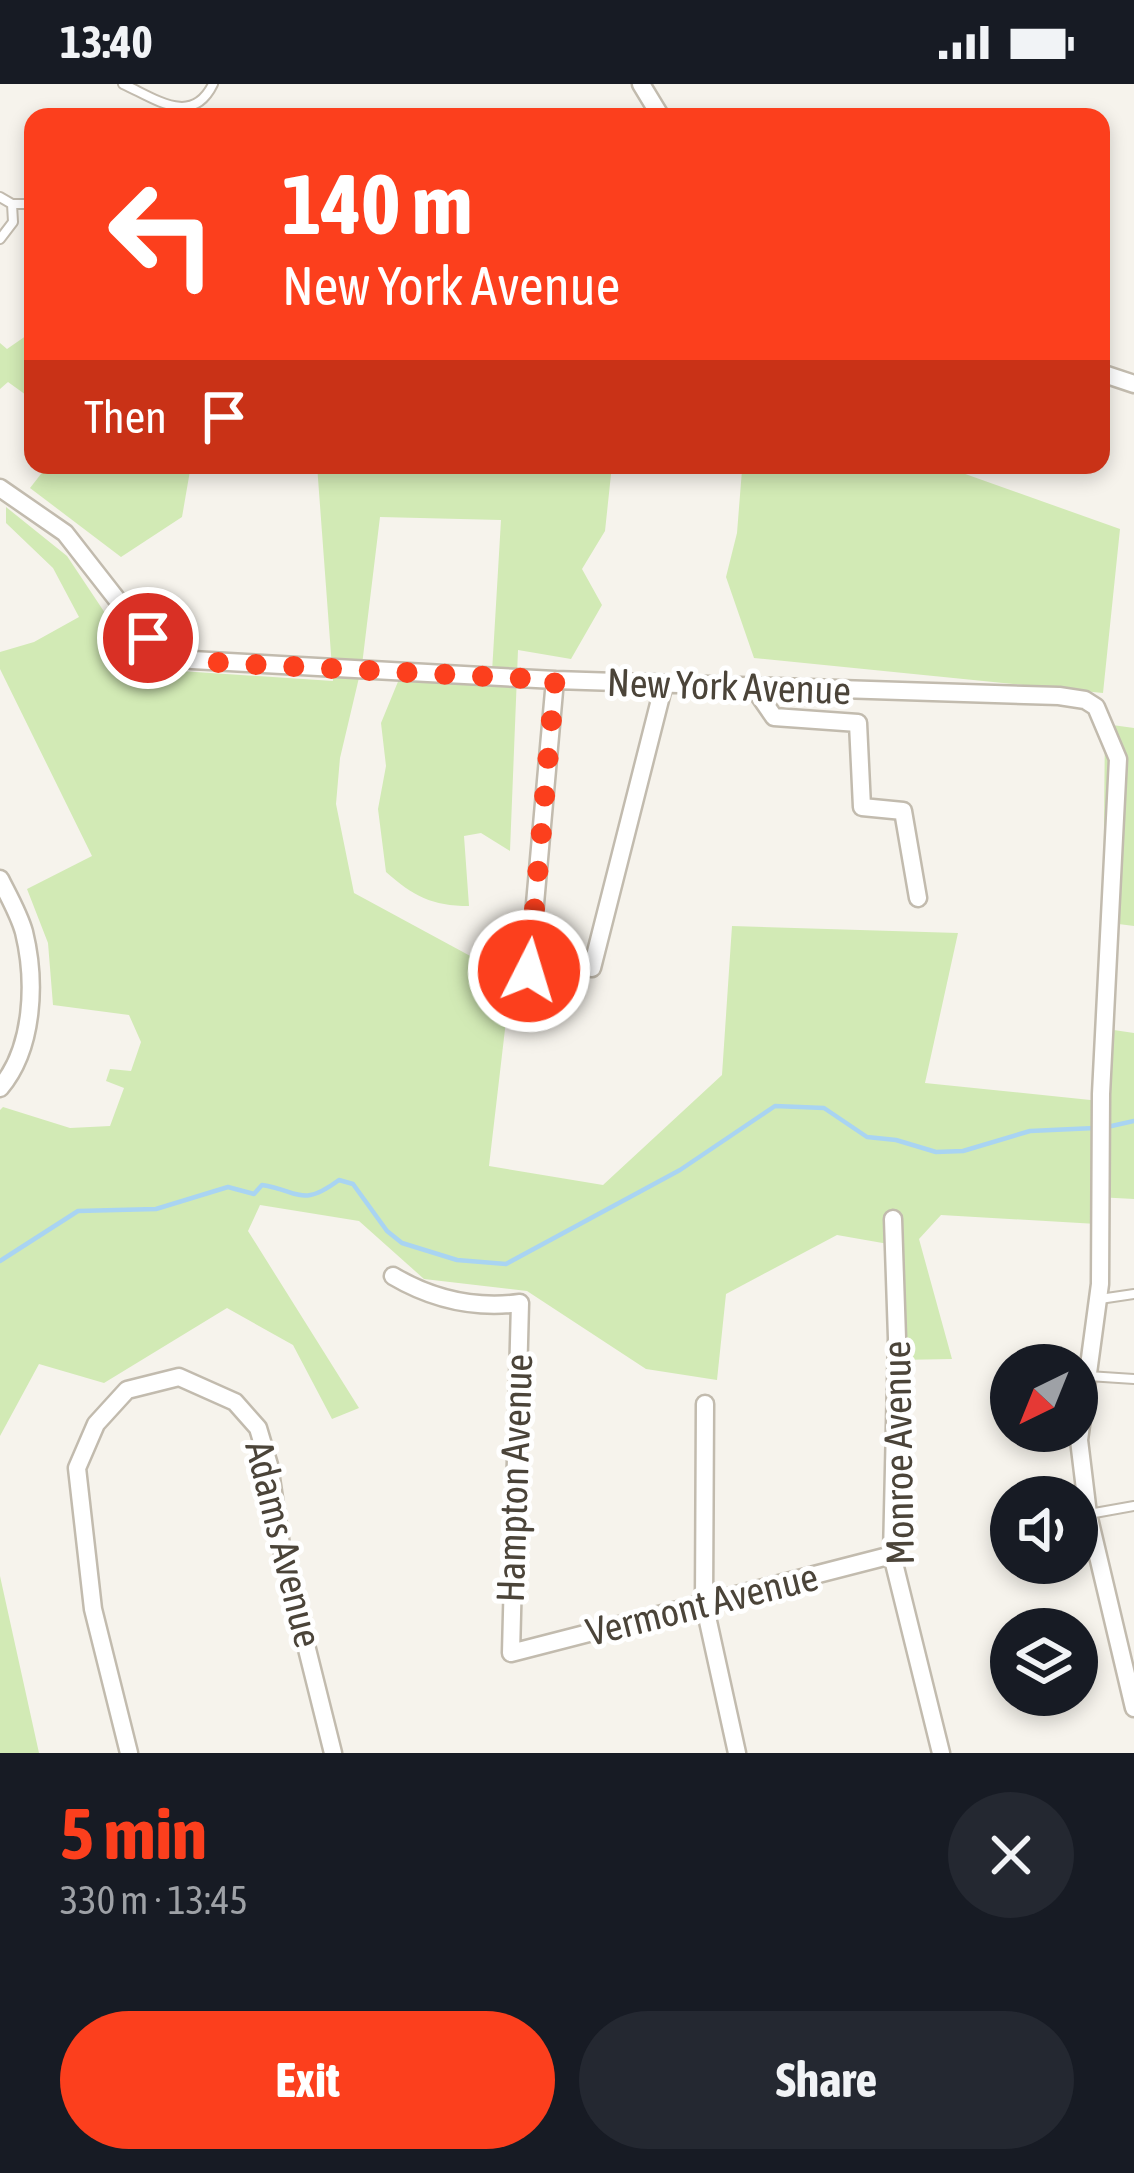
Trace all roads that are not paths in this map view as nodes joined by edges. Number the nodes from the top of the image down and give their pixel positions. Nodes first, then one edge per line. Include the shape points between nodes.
1 (124, 84) edge
2 (213, 84) edge
3 (0, 197) edge
4 (12, 204) junction
5 (24, 204) edge
6 (0, 239) edge
7 (0, 488) edge
8 (555, 680) junction
9 (664, 684) junction
10 (754, 688) junction
11 (0, 879) edge
12 (918, 898) dead end
13 (592, 968) dead end
14 (529, 971) dead end
15 (0, 1088) edge
16 (893, 1219) dead end
17 (393, 1276) dead end
18 (1134, 1294) edge
19 (1097, 1299) junction
20 (1090, 1344) edge
21 (1098, 1377) edge
22 (1134, 1379) edge
23 (705, 1404) dead end
24 (1134, 1507) edge
25 (1098, 1512) edge
26 (892, 1556) junction
27 (1098, 1556) edge
28 (704, 1603) junction
29 (511, 1653) joint
30 (1134, 1708) edge
31 (129, 1753) edge
32 (333, 1753) edge
33 (737, 1753) edge
34 (941, 1753) edge

1 - 2 lane via 191,108
3 - 4 lane
4 - 5 lane
4 - 6 lane via 13,222
7 - 8 street, New York Avenue via 65,533 148,638 192,660
8 - 9 street, New York Avenue
8 - 14 street
9 - 10 street, New York Avenue
9 - 13 street
10 - 12 street via 774,718 858,723 862,807 903,811
10 - 19 street, New York Avenue via 1059,696 1096,707 1118,759
11 - 15 street via 24,931 31,1004 22,1050
16 - 26 street, Monroe Avenue
17 - 29 street, Hampton Avenue via 466,1304 520,1303
18 - 19 lane
19 - 20 street
21 - 22 lane
23 - 28 street
24 - 25 lane
26 - 28 street, Vermont Avenue
26 - 34 street, Monroe Avenue
27 - 30 street
28 - 29 street, Vermont Avenue
28 - 33 street
31 - 32 street, Adams Avenue via 93,1610 77,1468 96,1424 127,1390 179,1377 235,1402 258,1429

